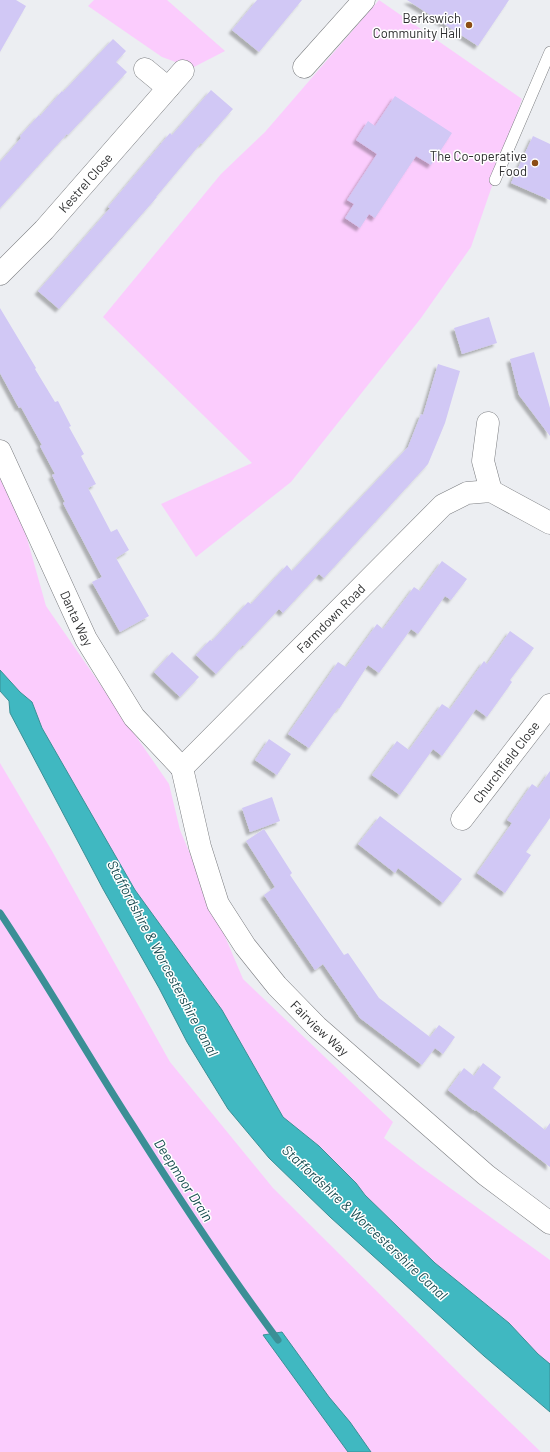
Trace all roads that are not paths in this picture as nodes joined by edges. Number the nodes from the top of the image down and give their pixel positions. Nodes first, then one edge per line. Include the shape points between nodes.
1 (364, 0) edge
2 (550, 52) edge
3 (304, 67) dead end
4 (145, 69) dead end
5 (183, 71) dead end
6 (168, 88) junction
7 (495, 180) dead end
8 (0, 274) edge
9 (488, 423) dead end
10 (0, 451) edge
11 (491, 491) junction
12 (550, 523) edge
13 (550, 705) edge
14 (182, 768) junction
15 (462, 820) dead end
16 (550, 1223) edge

1 - 3 street
2 - 7 lane
4 - 6 street
5 - 6 street, Kestrel Close
6 - 8 street, Kestrel Close via 44,230
9 - 11 street via 484,461
10 - 14 street, Danta Way via 86,639 134,717
11 - 12 street
11 - 14 street, Farmdown Road via 467,493 443,505
13 - 15 street, Churchfield Close
14 - 16 street, Fairview Way via 200,847 218,904 245,946 277,986 317,1027 480,1170

